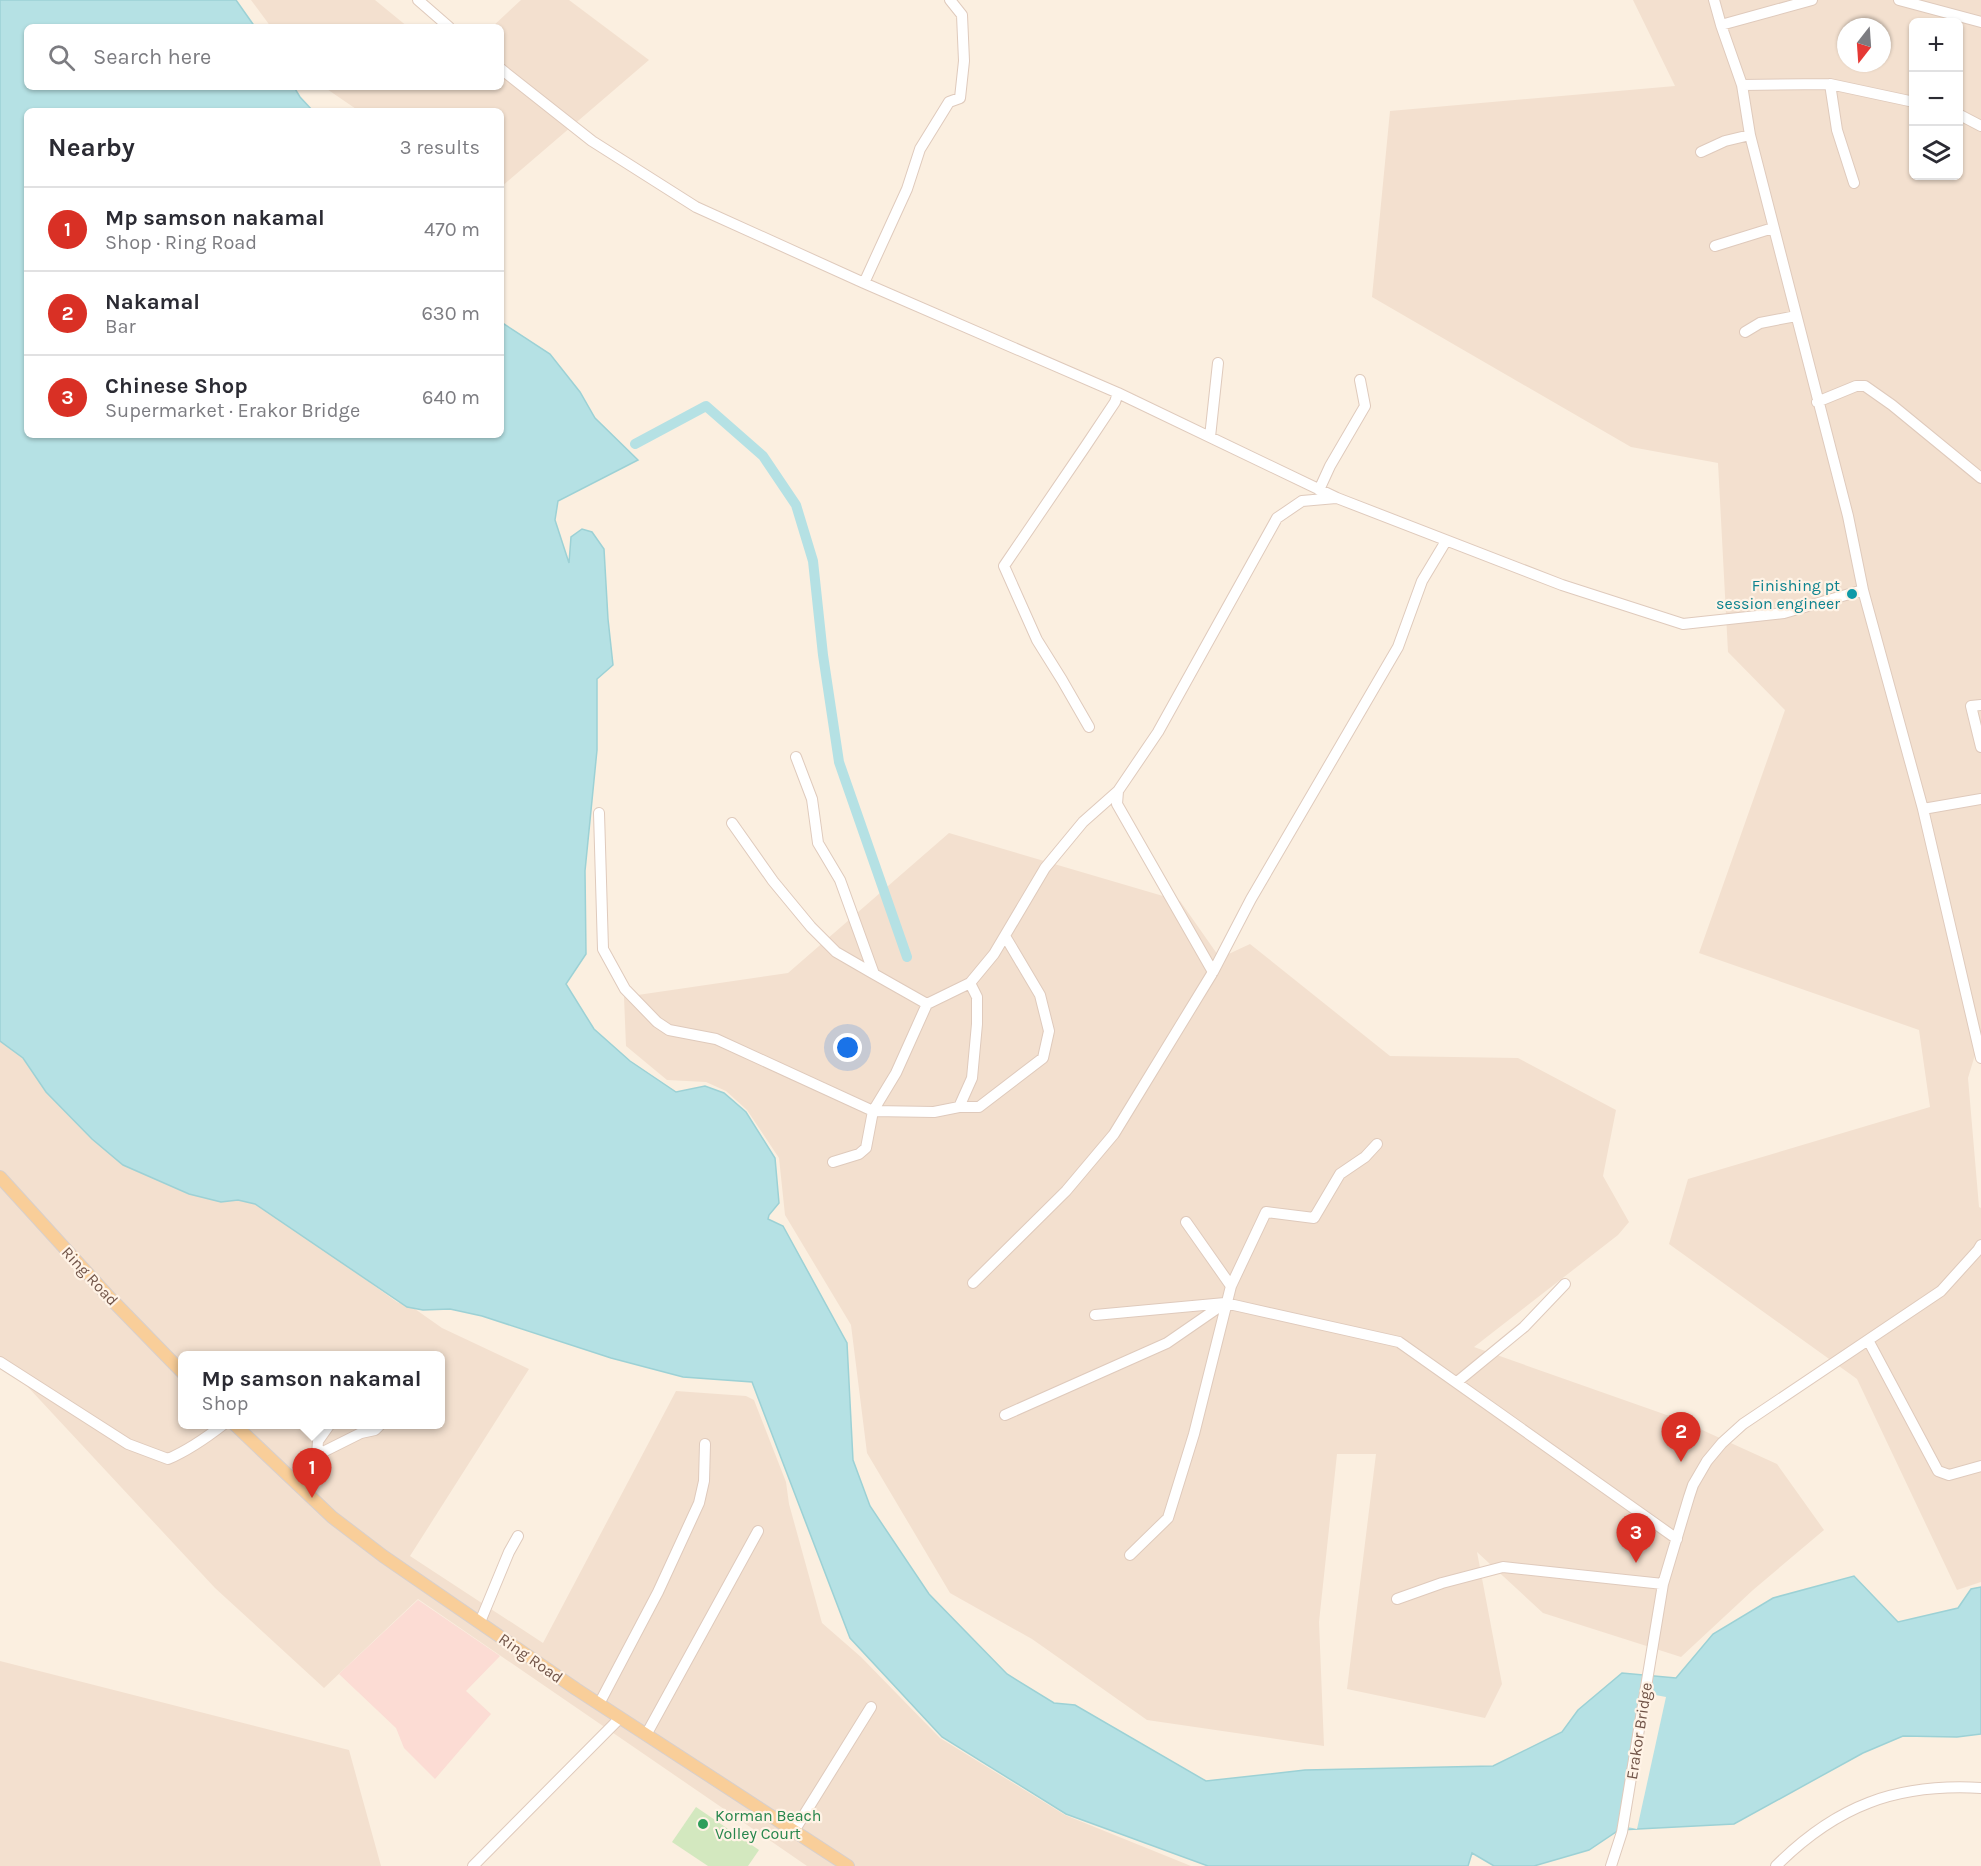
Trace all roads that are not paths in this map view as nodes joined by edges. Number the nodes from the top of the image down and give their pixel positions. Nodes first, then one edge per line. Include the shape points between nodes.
1 (418, 0) edge
2 (950, 0) edge
3 (1714, 0) edge
4 (1812, 0) edge
5 (1899, 0) edge
6 (1981, 22) edge
7 (446, 24) edge
8 (1720, 25) junction
9 (504, 71) edge
10 (1830, 84) junction
11 (1742, 86) junction
12 (1909, 101) edge
13 (1963, 116) edge
14 (1981, 126) edge
15 (1750, 135) junction
16 (1701, 152) dead end
17 (1854, 183) dead end
18 (1773, 228) junction
19 (1715, 246) dead end
20 (864, 283) junction
21 (1796, 316) junction
22 (1745, 332) dead end
23 (1218, 363) dead end
24 (1360, 380) dead end
25 (1118, 393) junction
26 (1817, 402) junction
27 (1210, 437) junction
28 (1981, 478) edge
29 (1319, 490) junction
30 (1337, 498) junction
31 (1446, 541) junction
32 (1863, 590) junction
33 (1981, 705) edge
34 (1089, 727) dead end
35 (1981, 747) edge
36 (796, 757) dead end
37 (1118, 791) junction
38 (1981, 799) edge
39 (1923, 810) junction
40 (599, 813) dead end
41 (732, 824) dead end
42 (1005, 936) junction
43 (1213, 972) junction
44 (874, 974) junction
45 (970, 983) junction
46 (927, 1004) junction
47 (1981, 1058) edge
48 (959, 1107) junction
49 (873, 1111) junction
50 (1377, 1144) dead end
51 (833, 1162) dead end
52 (0, 1177) edge
53 (1186, 1222) dead end
54 (1981, 1245) edge
55 (973, 1283) dead end
56 (1565, 1284) dead end
57 (1230, 1286) junction
58 (1225, 1303) junction
59 (1095, 1315) dead end
60 (1868, 1340) junction
61 (0, 1362) edge
62 (178, 1368) edge
63 (1457, 1383) junction
64 (1005, 1415) dead end
65 (218, 1429) edge
66 (238, 1429) edge
67 (327, 1429) edge
68 (376, 1429) edge
69 (705, 1444) dead end
70 (317, 1455) junction
71 (1981, 1466) edge
72 (295, 1482) junction
73 (758, 1531) dead end
74 (518, 1536) dead end
75 (1677, 1539) junction
76 (1130, 1555) dead end
77 (1663, 1584) junction
78 (1397, 1599) dead end
79 (480, 1622) junction
80 (599, 1704) junction
81 (871, 1707) dead end
82 (620, 1718) junction
83 (646, 1735) junction
84 (1981, 1788) edge
85 (794, 1831) junction
86 (473, 1866) edge
87 (848, 1866) edge
88 (1611, 1866) edge
89 (1776, 1866) edge

1 - 7 street
2 - 20 street via 962,15 964,62 960,98 949,102 920,149 907,189
3 - 8 street
4 - 8 street
5 - 6 street
8 - 11 street
9 - 20 street via 592,141 696,207
10 - 11 street
10 - 12 street
10 - 17 street via 1837,130
11 - 15 street
13 - 14 street
15 - 16 street
15 - 18 street
18 - 19 street
18 - 21 street
20 - 25 street
21 - 22 street via 1760,323
21 - 26 street
23 - 27 street
24 - 29 street via 1365,406
25 - 27 street
25 - 34 street via 1004,566 1037,640
26 - 28 street via 1865,386
26 - 32 street via 1848,516
27 - 29 street
29 - 30 street
30 - 31 street
30 - 37 street via 1302,501 1277,518 1158,732
31 - 32 street via 1562,585 1683,624 1784,613
31 - 43 street via 1422,580 1398,647
32 - 39 street
33 - 35 street via 1971,706
36 - 44 street via 812,799 818,843 840,880
37 - 42 street via 1083,822 1045,868
37 - 43 street via 1117,804
38 - 39 street
39 - 47 street
40 - 49 street via 603,949 625,989 669,1030 716,1040
41 - 44 street via 811,927 836,952
42 - 45 street
42 - 48 street via 1040,995 1049,1031 1043,1058 980,1107
43 - 55 street via 1114,1134 1066,1191
44 - 46 street
45 - 46 street
45 - 48 street via 977,997 977,1024 972,1077
46 - 49 street via 896,1073
48 - 49 street via 934,1112
49 - 51 street via 866,1148
50 - 57 street via 1340,1174 1314,1218 1266,1212
52 - 62 main road, Ring Road
53 - 57 street
54 - 60 street, Erakor Bridge via 1941,1291
56 - 63 street via 1524,1327
57 - 58 street
58 - 59 street
58 - 63 street via 1399,1342
58 - 64 street via 1167,1343
58 - 76 street via 1194,1434 1168,1518
60 - 71 street via 1938,1471 1949,1475
60 - 75 street, Erakor Bridge via 1743,1424 1716,1450 1693,1485
61 - 65 street via 128,1444 168,1459
63 - 75 street
66 - 72 main road, Ring Road
67 - 70 street via 318,1441
68 - 70 street via 361,1432
69 - 80 street via 699,1503
70 - 72 street
72 - 79 main road, Ring Road via 367,1544
73 - 83 street
74 - 79 street
75 - 77 street, Erakor Bridge
77 - 78 street via 1503,1566
77 - 88 street, Erakor Bridge via 1622,1832
79 - 80 main road, Ring Road
80 - 82 main road, Ring Road
81 - 85 street
82 - 83 main road, Ring Road
82 - 86 street
83 - 85 main road, Ring Road
84 - 89 street via 1920,1788 1878,1798 1813,1833
85 - 87 main road, Ring Road

